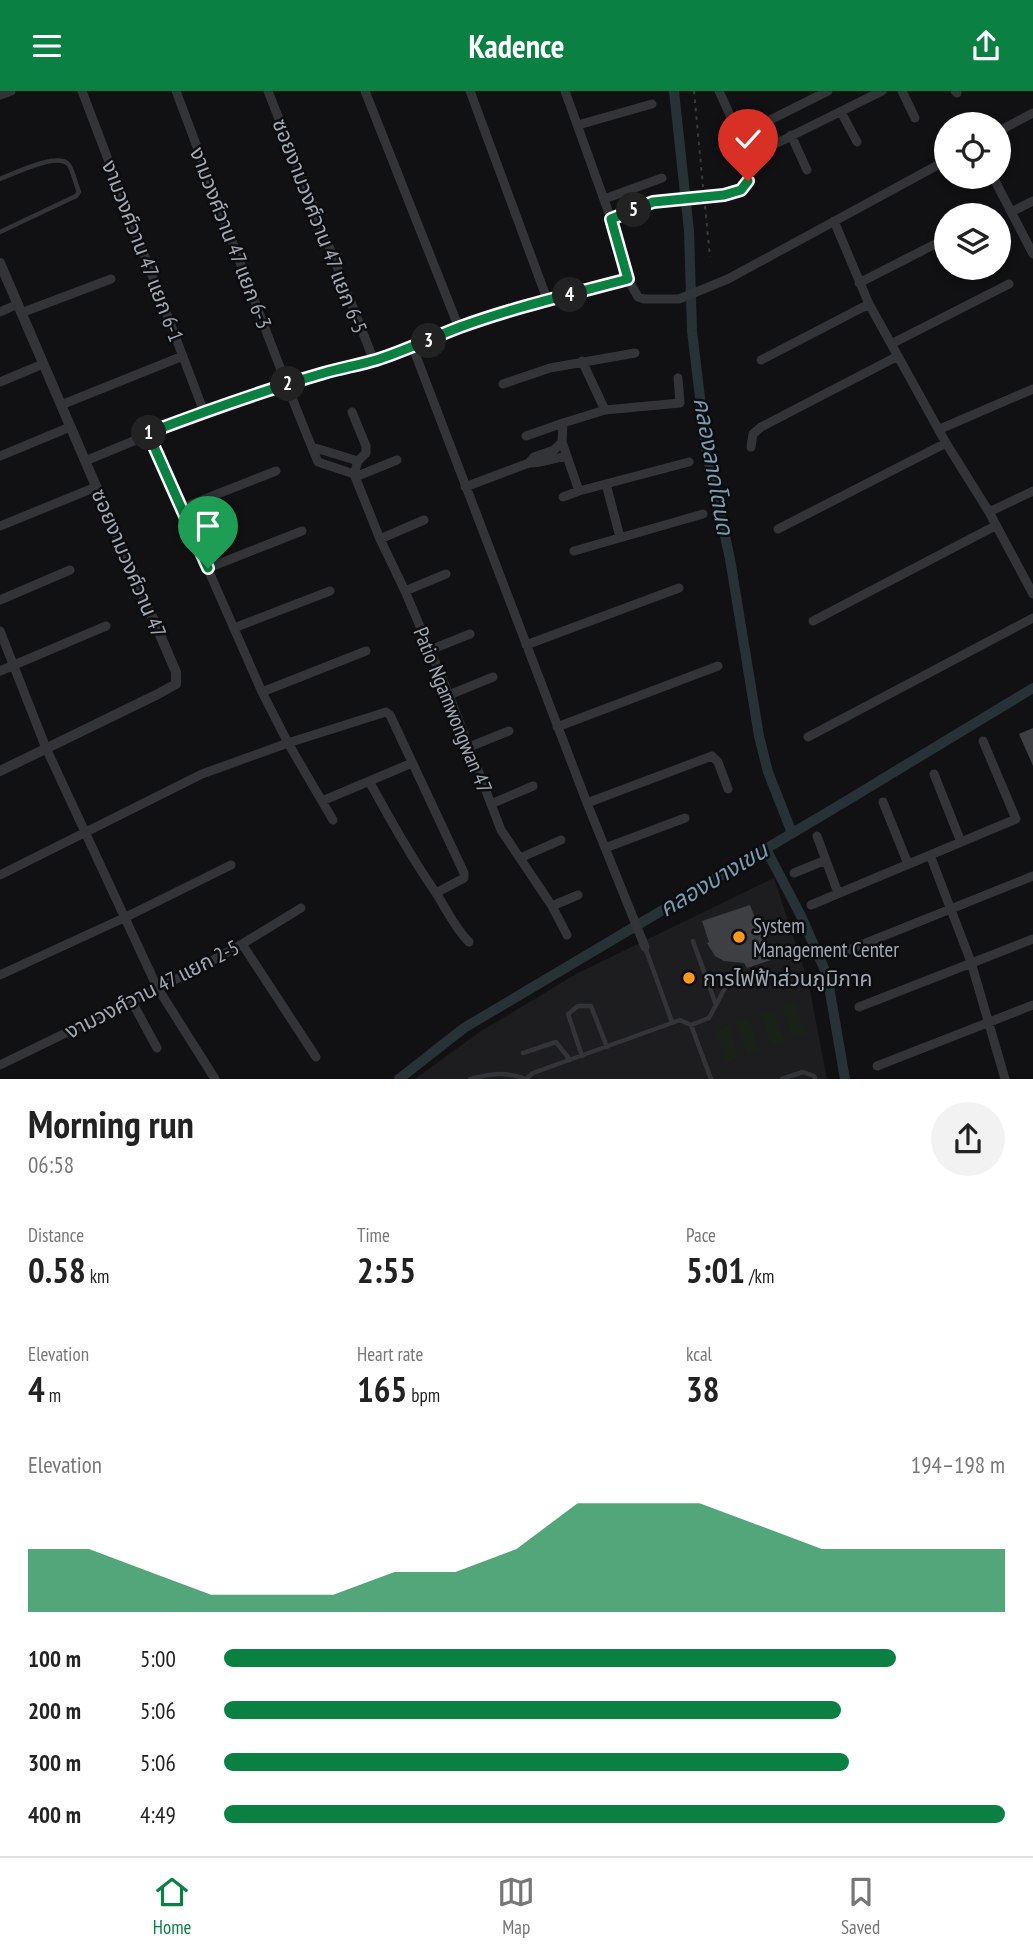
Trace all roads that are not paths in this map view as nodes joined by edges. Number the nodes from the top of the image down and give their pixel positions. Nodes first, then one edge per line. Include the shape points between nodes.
1 (11, 91) edge
2 (82, 91) edge
3 (176, 91) edge
4 (268, 91) edge
5 (365, 91) edge
6 (470, 91) edge
7 (565, 91) edge
8 (719, 91) edge
9 (828, 91) edge
10 (882, 91) edge
11 (902, 91) edge
12 (0, 95) edge
13 (652, 104) dead end
14 (841, 111) junction
15 (1033, 113) edge
16 (915, 118) dead end
17 (578, 125) junction
18 (1011, 125) edge
19 (756, 127) dead end
20 (791, 135) junction
21 (857, 142) dead end
22 (749, 157) junction
23 (934, 167) edge
24 (807, 170) dead end
25 (662, 178) dead end
26 (0, 179) edge
27 (604, 199) junction
28 (1033, 201) edge
29 (1011, 212) joint
30 (611, 219) junction
31 (834, 221) junction
32 (0, 232) edge
33 (934, 245) edge
34 (1033, 254) edge
35 (0, 263) edge
36 (111, 279) dead end
37 (628, 279) junction
38 (859, 283) junction
39 (1009, 284) dead end
40 (547, 299) junction
41 (869, 304) junction
42 (20, 309) junction
43 (0, 312) edge
44 (459, 328) junction
45 (891, 344) junction
46 (413, 348) junction
47 (635, 353) dead end
48 (898, 355) junction
49 (183, 356) junction
50 (761, 360) dead end
51 (374, 361) junction
52 (582, 361) junction
53 (43, 364) junction
54 (678, 378) dead end
55 (0, 382) edge
56 (503, 384) dead end
57 (286, 385) junction
58 (1033, 389) edge
59 (61, 405) junction
60 (605, 410) junction
61 (204, 412) junction
62 (352, 412) dead end
63 (563, 423) junction
64 (70, 427) junction
65 (940, 429) junction
66 (148, 433) junction
67 (526, 436) dead end
68 (562, 442) junction
69 (946, 443) junction
70 (312, 447) junction
71 (751, 447) dead end
72 (0, 456) edge
73 (567, 457) junction
74 (397, 460) dead end
75 (85, 461) junction
76 (358, 461) junction
77 (689, 462) dead end
78 (529, 463) junction
79 (276, 471) dead end
80 (355, 475) junction
81 (606, 484) junction
82 (96, 487) junction
83 (465, 487) junction
84 (579, 491) junction
85 (1033, 491) edge
86 (563, 497) dead end
87 (182, 508) junction
88 (989, 512) junction
89 (703, 514) dead end
90 (424, 520) dead end
91 (0, 526) edge
92 (995, 526) junction
93 (778, 529) dead end
94 (302, 531) dead end
95 (620, 537) junction
96 (380, 539) junction
97 (574, 551) dead end
98 (208, 568) junction
99 (70, 571) dead end
100 (446, 575) dead end
101 (679, 588) dead end
102 (330, 591) dead end
103 (405, 591) junction
104 (1033, 594) edge
105 (0, 600) edge
106 (1033, 618) edge
107 (813, 621) dead end
108 (106, 626) dead end
109 (234, 628) junction
110 (0, 631) edge
111 (470, 634) dead end
112 (526, 645) junction
113 (430, 650) junction
114 (366, 651) dead end
115 (14, 665) junction
116 (718, 666) dead end
117 (0, 671) edge
118 (493, 677) dead end
119 (262, 692) junction
120 (449, 695) junction
121 (557, 727) junction
122 (509, 731) dead end
123 (807, 737) dead end
124 (984, 741) dead end
125 (289, 743) junction
126 (469, 747) junction
127 (46, 748) junction
128 (412, 763) junction
129 (0, 771) edge
130 (934, 774) dead end
131 (369, 781) junction
132 (533, 786) dead end
133 (728, 789) dead end
134 (322, 801) junction
135 (883, 802) dead end
136 (587, 803) junction
137 (491, 804) junction
138 (685, 818) dead end
139 (333, 820) dead end
140 (86, 833) junction
141 (817, 836) dead end
142 (561, 840) dead end
143 (961, 842) junction
144 (605, 848) junction
145 (930, 855) junction
146 (520, 858) junction
147 (826, 860) junction
148 (908, 864) junction
149 (232, 866) dead end
150 (794, 873) dead end
151 (0, 875) edge
152 (1033, 876) edge
153 (436, 893) junction
154 (838, 893) junction
155 (578, 895) dead end
156 (811, 905) dead end
157 (552, 906) junction
158 (301, 908) dead end
159 (950, 909) junction
160 (125, 917) junction
161 (567, 935) dead end
162 (1033, 939) edge
163 (692, 941) dead end
164 (468, 942) dead end
165 (242, 944) junction
166 (645, 947) joint
167 (841, 953) dead end
168 (971, 962) junction
169 (733, 973) dead end
170 (0, 975) edge
171 (158, 987) junction
172 (131, 1000) junction
173 (1033, 1005) edge
174 (716, 1006) junction
175 (859, 1007) dead end
176 (672, 1022) junction
177 (989, 1022) junction
178 (691, 1025) junction
179 (607, 1047) junction
180 (157, 1048) dead end
181 (523, 1053) dead end
182 (582, 1056) junction
183 (316, 1057) dead end
184 (570, 1060) junction
185 (0, 1065) edge
186 (877, 1066) dead end
187 (215, 1079) edge
188 (470, 1079) edge
189 (526, 1079) edge
190 (711, 1079) edge
191 (782, 1079) edge
192 (815, 1079) edge
193 (1005, 1079) edge

1 - 12 street
2 - 49 street, งามวงศ์วาน 47 แยก 6-1
3 - 57 street, งามวงศ์วาน 47 แยก 6-3
4 - 51 street, ซอยงามวงศ์วาน 47 แยก 6-5
5 - 44 street
6 - 40 street
7 - 17 street
8 - 22 street
9 - 19 street
10 - 14 street
11 - 16 street
13 - 17 street
14 - 20 street
14 - 21 street
15 - 18 street
17 - 27 street
20 - 22 street
20 - 24 street
22 - 30 street via 748,181 741,190 653,202
23 - 31 street
25 - 27 street
26 - 32 lane via 62,160 69,165 79,192
27 - 30 street
28 - 29 street
29 - 34 street
30 - 37 street
31 - 37 street via 729,279 680,299 638,297
31 - 38 street
33 - 38 street
35 - 42 street, ซอยงามวงศ์วาน 47
36 - 42 street
37 - 40 street
38 - 41 street
39 - 45 street
40 - 44 street
41 - 45 street
41 - 50 street
42 - 43 street
42 - 53 street, ซอยงามวงศ์วาน 47
44 - 46 street
45 - 48 street
46 - 51 street
46 - 83 street
47 - 52 street
48 - 65 street
48 - 71 street via 761,427 753,434
49 - 59 street
49 - 61 street, งามวงศ์วาน 47 แยก 6-1
51 - 57 street
52 - 56 street
52 - 60 street
53 - 55 street
53 - 59 street, ซอยงามวงศ์วาน 47
54 - 60 street via 680,403
57 - 61 street
57 - 70 street, งามวงศ์วาน 47 แยก 6-3
58 - 65 street
59 - 64 street, ซอยงามวงศ์วาน 47
60 - 63 street
61 - 66 street
62 - 76 street via 366,446
63 - 67 street
63 - 68 street
64 - 72 street
64 - 75 street, ซอยงามวงศ์วาน 47
65 - 69 street
66 - 75 street
66 - 87 street
68 - 73 street
68 - 78 street
69 - 88 street
69 - 93 street
70 - 76 street
70 - 80 street via 318,462
73 - 78 street
73 - 84 street
74 - 80 street
75 - 82 street, ซอยงามวงศ์วาน 47
76 - 80 street
77 - 81 street
78 - 83 street
79 - 87 street
80 - 96 street, Patio Ngamwongwan 47
81 - 84 street
81 - 95 street
82 - 91 street
82 - 127 street, ซอยงามวงศ์วาน 47 via 177,679 158,694
83 - 112 street
84 - 86 street
85 - 88 street
87 - 98 street
88 - 92 street
89 - 95 street
90 - 96 street
92 - 104 street
92 - 107 street
94 - 98 street
95 - 97 street
96 - 103 street, Patio Ngamwongwan 47
98 - 109 street
99 - 105 street
100 - 103 street
101 - 112 street
102 - 109 street
103 - 113 street, Patio Ngamwongwan 47
106 - 123 street
108 - 115 street
109 - 119 street
110 - 115 street
111 - 113 street
112 - 121 street
113 - 120 street, Patio Ngamwongwan 47
114 - 119 street
115 - 117 street
115 - 127 street
116 - 121 street
118 - 120 street
119 - 125 street
120 - 126 street, Patio Ngamwongwan 47
121 - 136 street
122 - 126 street
124 - 143 street via 1016,819
125 - 128 street via 386,712
125 - 134 street
125 - 140 street via 186,781
126 - 137 street, Patio Ngamwongwan 47
127 - 129 street, ซอยงามวงศ์วาน 47
127 - 140 street
128 - 131 street
128 - 153 street via 464,873 460,881
130 - 143 street
131 - 134 street
131 - 153 street
132 - 137 street
133 - 136 street via 712,756
134 - 139 street
135 - 148 street
136 - 144 street
137 - 146 street, Patio Ngamwongwan 47
138 - 144 street
140 - 151 street
140 - 160 street
141 - 147 street
142 - 146 street
143 - 145 street
144 - 166 street
145 - 148 street
145 - 159 street
146 - 157 street, Patio Ngamwongwan 47
147 - 150 street
147 - 154 street
148 - 154 street
149 - 160 street
152 - 159 street
153 - 164 street
154 - 156 street
155 - 157 street
157 - 161 street, Patio Ngamwongwan 47
158 - 165 street, งามวงศ์วาน 47 แยก 2-5
159 - 167 street
159 - 168 street
160 - 170 street
160 - 171 street
162 - 168 street
163 - 174 lane
165 - 171 street, งามวงศ์วาน 47 แยก 2-5
165 - 183 street
166 - 176 lane
168 - 175 street
168 - 177 street
169 - 174 lane
171 - 172 street, งามวงศ์วาน 47 แยก 2-5
171 - 187 street
172 - 180 street
172 - 185 street, งามวงศ์วาน 47 แยก 2-5
173 - 177 street
174 - 178 lane via 709,1017
176 - 178 lane
176 - 179 lane
177 - 186 street
177 - 193 street
178 - 190 lane
179 - 182 lane
179 - 182 lane via 591,1006 578,1006 568,1014
181 - 184 lane via 556,1042
182 - 184 lane
184 - 189 lane
188 - 189 lane via 496,1073
191 - 192 lane via 803,1072

